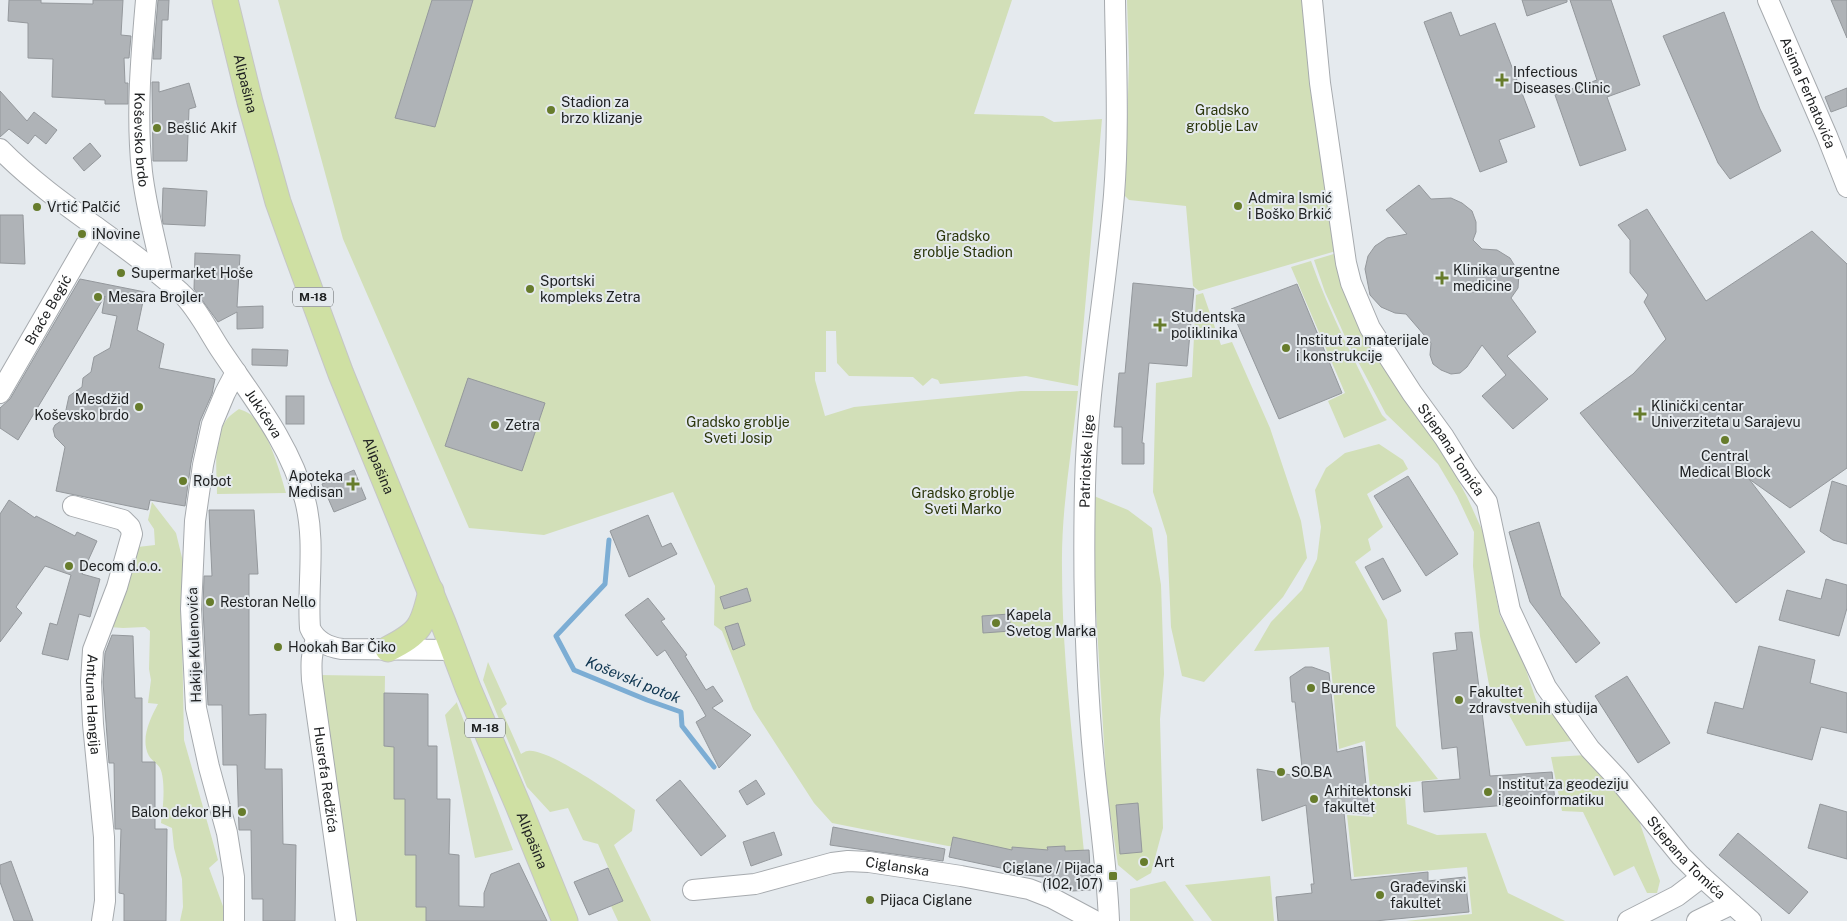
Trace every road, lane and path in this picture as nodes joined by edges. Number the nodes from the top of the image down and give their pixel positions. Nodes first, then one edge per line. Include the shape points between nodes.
1 (146, 0) edge
2 (225, 0) edge
3 (1115, 0) edge
4 (1312, 0) edge
5 (1768, 0) edge
6 (0, 149) edge
7 (1847, 187) edge
8 (96, 226) junction
9 (163, 277) junction
10 (236, 372) junction
11 (0, 393) edge
12 (72, 506) dead end
13 (431, 591) junction
14 (316, 639) junction
15 (388, 649) junction
16 (454, 650) junction
17 (1702, 877) junction
18 (693, 890) dead end
19 (1732, 904) junction
20 (102, 921) edge
21 (234, 921) edge
22 (346, 921) edge
23 (565, 921) edge
24 (1095, 921) edge
25 (1109, 921) edge
26 (1628, 921) edge
27 (1697, 921) edge
28 (1750, 921) edge

1 - 9 street, Koševsko brdo via 139,131 142,173
2 - 13 main road, Alipašina / M-18 via 278,202 341,374
3 - 25 street, Patriotske lige via 1117,125 1114,194 1091,389 1084,558 1088,689
4 - 17 street, Stjepana Tomića via 1320,83 1346,262 1370,328 1487,502 1510,610 1546,687 1590,749
5 - 7 street, Asima Ferhatovića
6 - 8 street, Jukićeva
8 - 9 street, Jukićeva
8 - 11 street, Braće Begić
9 - 10 street, Jukićeva via 184,295
10 - 14 street, Jukićeva via 291,460 305,501 310,546 310,628
10 - 21 street, Hakije Kulenovića via 212,424 203,465 195,521 191,609 196,708 227,833 234,877
12 - 20 street, Antuna Hangija via 123,520 132,534 117,587 93,650 93,724 104,837
13 - 15 main road via 426,616 418,629 408,639
13 - 16 main road, Alipašina / M-18
14 - 15 street via 332,647
14 - 22 street, Husrefa Redžića via 312,649 312,680
15 - 16 street
16 - 23 main road, Alipašina / M-18
17 - 19 street, Stjepana Tomića
17 - 26 street via 1677,896
18 - 24 street, Ciglanska via 756,884 832,862 869,862 1029,889
19 - 27 street
19 - 28 street, Stjepana Tomića

